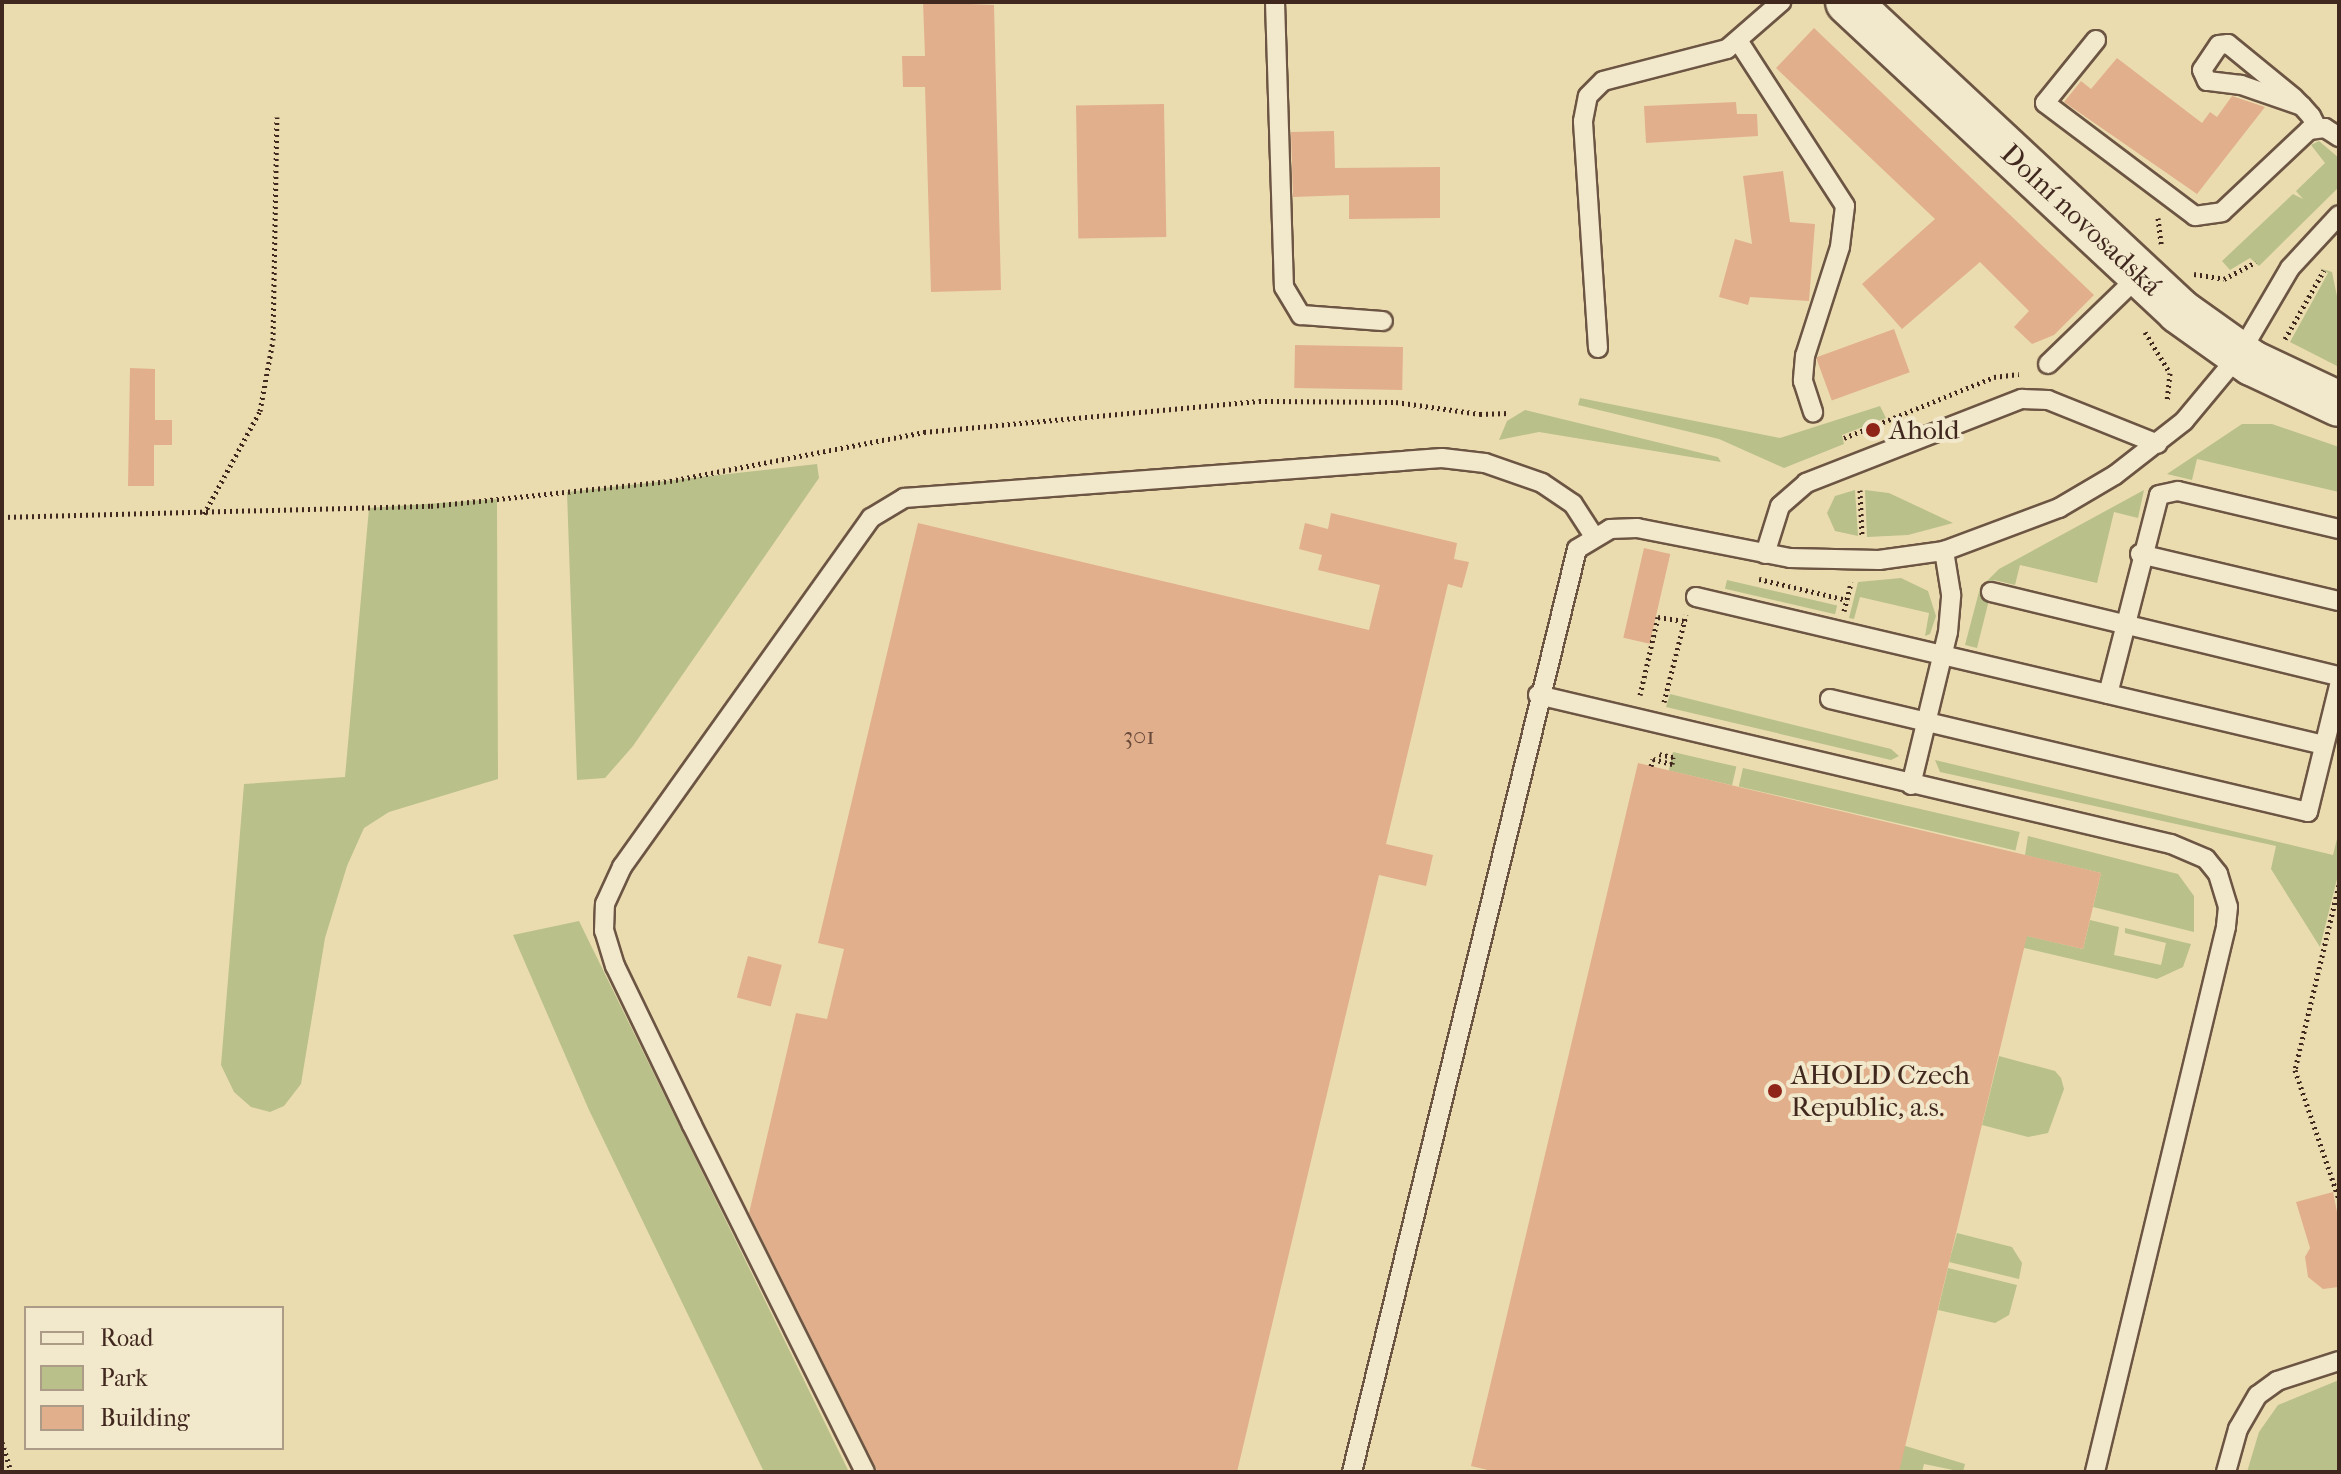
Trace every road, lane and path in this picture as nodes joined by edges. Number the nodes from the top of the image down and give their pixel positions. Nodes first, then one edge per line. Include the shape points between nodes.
1 (1275, 2) edge
2 (1781, 2) edge
3 (1848, 2) edge
4 (2096, 40) dead end
5 (1739, 42) junction
6 (2302, 106) junction
7 (277, 117) dead end
8 (2317, 128) junction
9 (2339, 137) edge
10 (2165, 196) junction
11 (2339, 215) edge
12 (2256, 262) dead end
13 (2163, 267) junction
14 (2324, 270) dead end
15 (1383, 321) dead end
16 (1598, 348) dead end
17 (2287, 348) dead end
18 (2239, 355) junction
19 (2048, 364) dead end
20 (2339, 404) edge
21 (1813, 412) dead end
22 (1509, 413) dead end
23 (2158, 444) junction
24 (1860, 490) dead end
25 (204, 514) junction
26 (2, 517) edge
27 (2339, 529) edge
28 (1593, 535) junction
29 (1862, 536) dead end
30 (1944, 551) junction
31 (1765, 554) junction
32 (2140, 554) junction
33 (1852, 582) dead end
34 (1991, 592) dead end
35 (1696, 597) dead end
36 (2339, 601) edge
37 (1843, 616) dead end
38 (1684, 621) dead end
39 (2124, 626) junction
40 (1943, 655) junction
41 (2339, 676) edge
42 (2339, 686) edge
43 (1630, 693) dead end
44 (2108, 694) junction
45 (1538, 695) junction
46 (1830, 699) dead end
47 (1926, 722) junction
48 (2324, 745) junction
49 (1659, 754) dead end
50 (1651, 766) dead end
51 (1911, 785) junction
52 (2339, 885) edge
53 (2339, 1166) edge
54 (2329, 1169) junction
55 (2339, 1199) edge
56 (2339, 1361) edge
57 (2, 1442) edge
58 (11, 1472) edge
59 (865, 1472) edge
60 (1352, 1472) edge
61 (2095, 1472) edge
62 (2226, 1472) edge

1 - 15 lane via 1284,287 1301,315
2 - 5 lane
3 - 13 main road, Dolní novosadská
4 - 10 lane via 2045,103
5 - 16 lane via 1712,55 1603,81 1588,96 1583,121
5 - 21 lane via 1845,206 1840,247 1805,356 1803,381
6 - 6 lane via 2228,44 2219,45 2202,70 2207,81 2241,85
6 - 8 lane
7 - 25 path via 273,340 260,411
8 - 9 lane
8 - 10 lane via 2299,137 2222,212 2195,216
10 - 13 path via 2158,226
11 - 18 lane via 2290,268
12 - 13 path via 2224,279
13 - 18 main road, Dolní novosadská
13 - 19 lane
14 - 17 path via 2286,335
18 - 20 main road, Dolní novosadská
18 - 23 lane
22 - 25 path via 1396,402 1259,401 924,432 654,483 431,506
23 - 30 lane via 2059,508
23 - 31 lane via 2048,400 2022,399 1806,483 1780,506
24 - 29 path
25 - 26 path
27 - 32 lane via 2171,490 2155,499
28 - 31 lane via 1637,528
28 - 45 lane via 1571,563
28 - 59 lane via 1573,504 1542,483 1495,466 1442,458 904,498 871,518 622,867 608,896 604,931 615,966
30 - 31 lane via 1856,561
30 - 40 lane via 1951,594
32 - 36 lane
32 - 39 lane
33 - 37 path
34 - 39 lane
35 - 40 lane
38 - 43 path via 1658,617 1640,696
39 - 41 lane
39 - 44 lane
40 - 44 lane
40 - 47 lane
42 - 48 lane
44 - 48 lane
45 - 51 lane
45 - 60 lane
46 - 47 lane
47 - 48 lane via 2308,812
47 - 51 lane
49 - 50 path via 1673,757 1672,764 1653,759
51 - 61 lane via 2192,850 2206,859 2225,890 2226,927
52 - 54 path via 2295,1070
53 - 54 path
54 - 55 path
56 - 62 lane via 2277,1381 2258,1395 2238,1429
57 - 58 path

